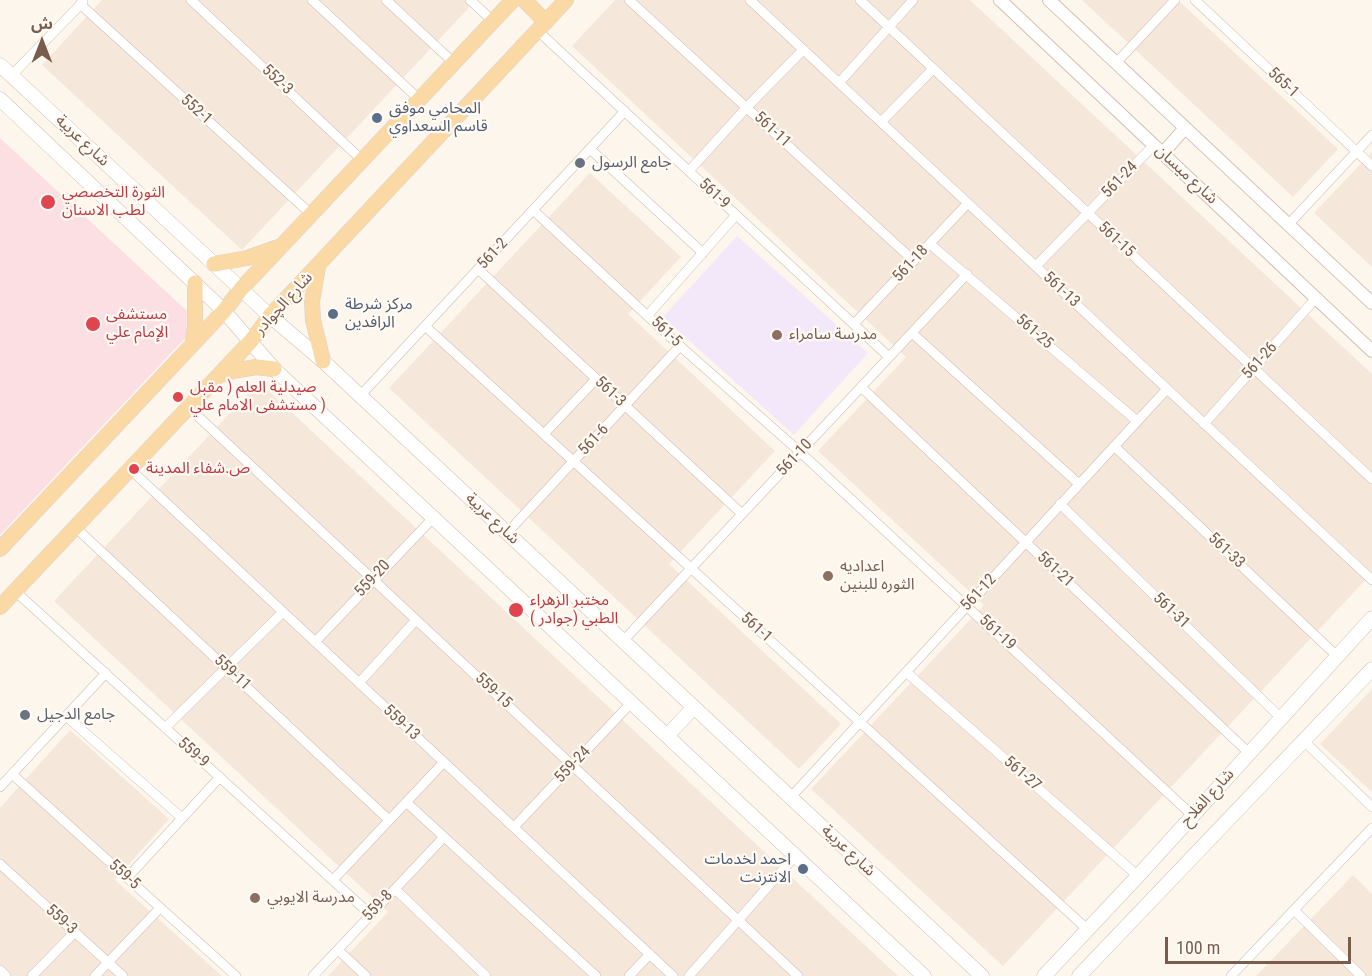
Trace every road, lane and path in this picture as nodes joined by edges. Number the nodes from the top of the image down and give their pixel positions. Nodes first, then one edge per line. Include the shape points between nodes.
1 (191, 0) edge
2 (312, 0) edge
3 (386, 0) edge
4 (470, 0) edge
5 (513, 0) edge
6 (524, 0) edge
7 (566, 0) edge
8 (629, 0) edge
9 (750, 0) edge
10 (860, 0) edge
11 (913, 0) edge
12 (1000, 0) edge
13 (1049, 0) edge
14 (1175, 0) edge
15 (1195, 0) edge
16 (82, 2) edge
17 (493, 21) junction
18 (542, 27) junction
19 (890, 28) junction
20 (803, 50) junction
21 (454, 63) junction
22 (1116, 63) junction
23 (0, 65) edge
24 (933, 69) junction
25 (11, 76) junction
26 (839, 83) junction
27 (0, 99) edge
28 (420, 100) junction
29 (747, 107) junction
30 (625, 111) junction
31 (881, 122) junction
32 (1185, 128) junction
33 (1372, 135) edge
34 (590, 149) junction
35 (1158, 149) junction
36 (1356, 152) junction
37 (363, 161) junction
38 (1372, 166) edge
39 (689, 171) junction
40 (968, 203) junction
41 (533, 210) junction
42 (1088, 213) junction
43 (312, 215) junction
44 (736, 215) junction
45 (1288, 225) junction
46 (930, 244) junction
47 (284, 245) junction
48 (703, 253) junction
49 (914, 261) junction
50 (214, 264) junction
51 (1036, 266) junction
52 (318, 267) junction
53 (478, 270) junction
54 (967, 274) junction
55 (195, 284) junction
56 (241, 289) junction
57 (1316, 298) junction
58 (1372, 303) edge
59 (224, 311) junction
60 (648, 315) junction
61 (270, 316) junction
62 (854, 324) junction
63 (425, 326) junction
64 (912, 333) junction
65 (251, 341) junction
66 (193, 342) junction
67 (680, 346) junction
68 (1372, 351) edge
69 (890, 357) junction
70 (323, 361) junction
71 (1253, 368) junction
72 (274, 369) junction
73 (215, 377) junction
74 (596, 379) junction
75 (861, 387) junction
76 (1167, 389) junction
77 (360, 396) junction
78 (625, 406) junction
79 (188, 407) junction
80 (1137, 421) junction
81 (1204, 424) junction
82 (544, 434) junction
83 (1114, 446) junction
84 (800, 452) junction
85 (574, 461) junction
86 (130, 469) junction
87 (1372, 479) edge
88 (1079, 484) junction
89 (1060, 504) junction
90 (742, 514) junction
91 (433, 518) junction
92 (75, 527) junction
93 (507, 533) junction
94 (1025, 542) junction
95 (0, 549) edge
96 (691, 568) junction
97 (373, 580) junction
98 (1372, 580) edge
99 (15, 591) junction
100 (967, 605) junction
101 (0, 607) edge
102 (283, 612) junction
103 (1372, 618) edge
104 (416, 620) junction
105 (623, 641) junction
106 (315, 642) junction
107 (1338, 657) junction
108 (226, 667) junction
109 (906, 672) junction
110 (106, 673) junction
111 (1370, 675) edge
112 (358, 683) junction
113 (632, 703) junction
114 (694, 707) junction
115 (66, 716) junction
116 (1281, 718) junction
117 (860, 722) junction
118 (165, 728) junction
119 (667, 736) junction
120 (1303, 740) junction
121 (1249, 753) junction
122 (444, 762) junction
123 (573, 766) junction
124 (12, 774) junction
125 (220, 777) junction
126 (0, 787) edge
127 (791, 797) junction
128 (406, 802) junction
129 (1372, 807) edge
130 (1192, 815) junction
131 (182, 818) junction
132 (388, 820) junction
133 (514, 827) junction
134 (1372, 828) edge
135 (444, 837) junction
136 (795, 856) junction
137 (0, 864) edge
138 (1138, 876) junction
139 (128, 878) junction
140 (333, 880) junction
141 (395, 889) junction
142 (160, 908) junction
143 (1294, 910) junction
144 (371, 915) junction
145 (738, 921) junction
146 (1087, 929) junction
147 (75, 932) junction
148 (338, 950) junction
149 (650, 954) junction
150 (108, 963) junction
151 (0, 970) edge
152 (1234, 975) edge
153 (6, 976) edge
154 (32, 976) edge
155 (95, 976) edge
156 (123, 976) edge
157 (236, 976) edge
158 (313, 976) edge
159 (366, 976) edge
160 (486, 976) edge
161 (596, 976) edge
162 (629, 976) edge
163 (673, 976) edge
164 (689, 976) edge
165 (798, 976) edge
166 (924, 976) edge
167 (982, 976) edge
168 (1044, 976) edge
169 (1079, 976) edge
170 (1361, 976) edge

1 - 37 street, 552-3
2 - 28 street
3 - 21 street
4 - 17 street
5 - 17 main road
6 - 18 main road
7 - 18 main road, شارع الچوادر
8 - 29 street, 561-11
9 - 20 street, 561-13
10 - 19 street, 561-15
11 - 19 street
12 - 35 street, شارع ميسان
13 - 22 street, شارع ميسان
14 - 22 street
15 - 36 street, 565-1
16 - 25 street
16 - 43 street, 552-1
17 - 21 main road
18 - 30 street, 561-9
18 - 52 main road, شارع الچوادر
19 - 24 street, 561-15
19 - 26 street
20 - 26 street, 561-13
20 - 29 street
21 - 28 main road
22 - 32 street, شارع ميسان
23 - 25 main road, شارع عربية
24 - 31 street
24 - 42 street, 561-15
25 - 50 main road, شارع عربية
26 - 31 street, 561-13
27 - 55 main road, شارع عربية
28 - 37 main road
29 - 39 street
29 - 49 street, 561-11
30 - 34 street, 561-2
30 - 39 street, 561-9
31 - 40 street, 561-13
32 - 35 street
32 - 45 street, شارع ميسان
33 - 36 street
34 - 41 street, 561-2
34 - 48 street
35 - 42 street, 561-24
35 - 57 street, شارع ميسان
36 - 38 street, 565-1
36 - 45 street
37 - 43 main road
39 - 44 street, 561-9
40 - 46 street, 561-18
40 - 51 street, 561-13
41 - 53 street, 561-2
41 - 60 street, 561-5
42 - 51 street, 561-24
42 - 71 street, 561-15
43 - 47 main road
44 - 48 street
44 - 62 street, 561-9
45 - 58 street, شارع ميسان
46 - 49 street, 561-18
46 - 54 street, 561-25
47 - 50 main road
47 - 56 main road
48 - 60 street
49 - 62 street, 561-18
50 - 56 main road, شارع عربية
51 - 76 street, 561-13
52 - 61 main road, شارع الچوادر
52 - 70 main road via 313,320
53 - 63 street, 561-2
53 - 74 street, 561-3
54 - 64 street, 561-10
54 - 80 street, 561-25
55 - 59 main road, شارع عربية
55 - 66 main road
56 - 59 main road
56 - 61 main road, شارع عربية
57 - 68 street, شارع ميسان
57 - 71 street, 561-26
59 - 65 main road, شارع عربية
59 - 66 main road
60 - 67 street, 561-5
61 - 65 main road, شارع الچوادر
61 - 70 main road, شارع عربية
62 - 69 street, 561-9
63 - 77 street, 561-2
63 - 82 street, 561-1
64 - 69 street, 561-10
64 - 88 street
65 - 72 main road, شارع عربية
65 - 73 main road, شارع الچوادر
66 - 95 main road
67 - 78 street, 561-6
67 - 84 street, 561-5
69 - 75 street, 561-10
70 - 77 main road, شارع عربية
71 - 81 street, 561-26
71 - 87 street, 561-15
72 - 73 main road via 233,370
72 - 91 main road, شارع عربية
73 - 79 main road, شارع الچوادر
74 - 78 street, 561-3
74 - 82 street
75 - 84 street, 561-10
75 - 94 street, 561-21
76 - 80 street, 561-12
76 - 81 street, 561-13
77 - 93 main road, شارع عربية
78 - 85 street, 561-6
78 - 90 street, 561-3
79 - 86 main road, شارع الچوادر
79 - 97 street, 559-15
80 - 83 street, 561-12
81 - 98 street, 561-13
82 - 85 street, 561-1
83 - 88 street, 561-12
83 - 107 street, 561-33
84 - 90 street, 561-10
84 - 100 street, 561-19
85 - 93 street, 561-6
85 - 96 street, 561-1
86 - 92 main road, شارع الچوادر
86 - 102 street, 559-13
88 - 89 street, 561-12
89 - 94 street, 561-12
89 - 116 street, 561-31
90 - 96 street, 561-10
91 - 97 street, 559-20
91 - 113 main road, شارع عربية
92 - 99 main road, شارع الچوادر
92 - 108 street, 559-11
93 - 105 main road, شارع عربية
94 - 100 street, 561-12
94 - 121 street, 561-21
96 - 105 street, 561-10
96 - 117 street, 561-1
97 - 104 street, 559-15
97 - 106 street, 559-20
99 - 101 main road, شارع الچوادر
99 - 110 street, 559-9
100 - 109 street, 561-12
100 - 130 street, 561-19
102 - 106 street, 559-13
102 - 108 street
103 - 107 main road, شارع الفلاح
104 - 112 street
104 - 123 street, 559-15
105 - 114 main road, شارع عربية
106 - 112 street, 559-13
107 - 116 main road, شارع الفلاح
108 - 118 street
108 - 132 street, 559-11
109 - 117 street, 561-12
109 - 138 street, 561-27
110 - 115 street
110 - 118 street, 559-9
111 - 120 main road, شارع الفلاح
112 - 122 street, 559-13
113 - 119 main road, شارع عربية
113 - 123 street, 559-24
114 - 119 main road
114 - 127 main road, شارع عربية
115 - 124 street
115 - 131 street
116 - 121 main road, شارع الفلاح
117 - 127 street, 561-12
117 - 146 street, 561-1
118 - 125 street, 559-9
119 - 136 main road, شارع عربية
120 - 129 street
120 - 169 main road, شارع الفلاح
121 - 130 main road, شارع الفلاح
122 - 128 street
122 - 133 street, 559-13
123 - 133 street, 559-24
123 - 145 street, 559-15
124 - 126 street
124 - 139 street, 559-5
125 - 131 street
125 - 140 street, 559-9
127 - 167 main road, شارع عربية
128 - 132 street
128 - 135 street
130 - 138 main road, شارع الفلاح
131 - 139 street
132 - 140 street
133 - 149 street, 559-13
134 - 143 street
135 - 141 street, 559-8
135 - 161 street
136 - 145 street
136 - 166 main road, شارع عربية
137 - 147 street, 559-3
138 - 146 main road, شارع الفلاح
139 - 142 street, 559-5
140 - 144 street, 559-9
141 - 144 street, 559-8
141 - 160 street
142 - 150 street
142 - 157 street, 559-5
143 - 152 street
143 - 170 street
144 - 148 street, 559-8
145 - 164 street
145 - 165 street, 559-15
146 - 168 main road, شارع الفلاح
147 - 150 street, 559-3
147 - 154 street
148 - 158 street, 559-8
148 - 159 street
149 - 162 street
149 - 163 street, 559-13
150 - 155 street
150 - 156 street, 559-3
151 - 153 street

